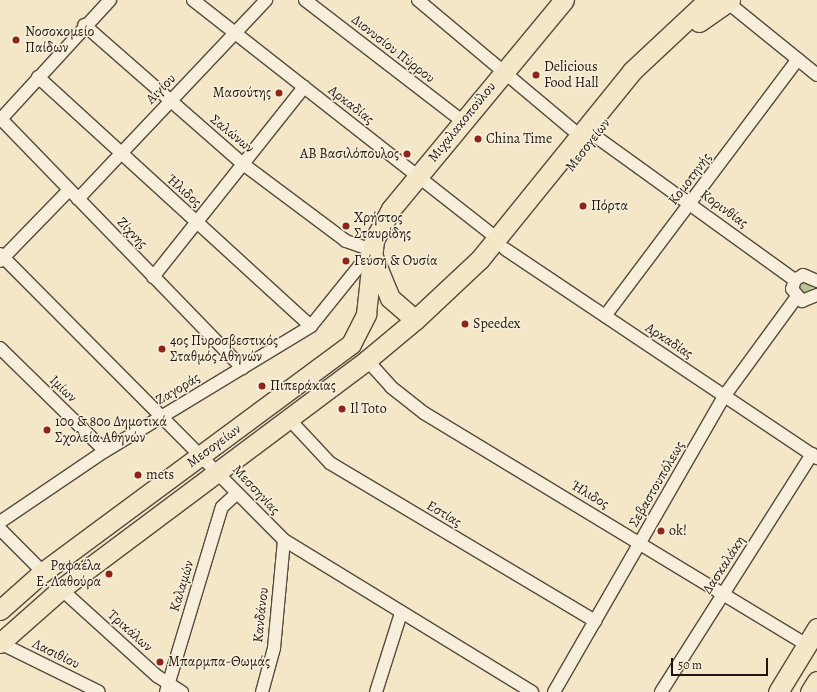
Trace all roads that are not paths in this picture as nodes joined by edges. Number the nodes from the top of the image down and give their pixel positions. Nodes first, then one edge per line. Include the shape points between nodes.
1 (110, 0) edge
2 (193, 0) edge
3 (266, 0) edge
4 (305, 0) edge
5 (418, 0) edge
6 (564, 0) edge
7 (692, 0) edge
8 (708, 0) edge
9 (728, 1) edge
10 (84, 26) junction
11 (235, 33) junction
12 (798, 59) junction
13 (504, 72) junction
14 (817, 75) edge
15 (38, 77) junction
16 (304, 87) junction
17 (169, 102) junction
18 (1, 119) edge
19 (462, 121) junction
20 (572, 129) junction
21 (595, 136) junction
22 (120, 153) junction
23 (244, 164) junction
24 (418, 176) junction
25 (74, 194) junction
26 (691, 203) junction
27 (196, 222) junction
28 (490, 234) junction
29 (505, 249) junction
30 (372, 250) junction
31 (1, 258) edge
32 (815, 276) edge
33 (153, 277) junction
34 (795, 280) junction
35 (448, 290) junction
36 (817, 295) edge
37 (796, 298) junction
38 (605, 316) junction
39 (414, 320) junction
40 (311, 326) junction
41 (0, 348) edge
42 (367, 360) junction
43 (242, 368) junction
44 (725, 395) junction
45 (163, 416) junction
46 (288, 419) junction
47 (105, 451) junction
48 (202, 455) junction
49 (815, 456) edge
50 (218, 472) junction
51 (236, 494) junction
52 (0, 522) edge
53 (0, 529) edge
54 (284, 540) junction
55 (641, 542) junction
56 (43, 572) junction
57 (61, 589) junction
58 (724, 593) junction
59 (0, 610) edge
60 (401, 613) junction
61 (595, 621) junction
62 (817, 628) edge
63 (0, 643) edge
64 (807, 645) junction
65 (817, 681) edge
66 (167, 688) edge
67 (99, 692) edge
68 (182, 692) edge
69 (262, 692) edge
70 (376, 692) edge
71 (532, 692) edge
72 (554, 692) edge
73 (661, 692) edge
74 (778, 692) edge
75 (810, 692) edge

1 - 10 street
2 - 11 street, Αρκαδίας
3 - 11 street, Αιγίου
4 - 19 street, Διονυσίου Πύρρου
5 - 13 street
6 - 13 main road, Μιχαλακοπούλου
7 - 20 main road, Μεσογείων via 625,65
8 - 35 main road, Μεσογείων via 632,71 512,222
9 - 12 street
9 - 21 main road, Μεσογείων via 684,35 642,78
10 - 15 street
10 - 17 street, Σαλώνων
11 - 16 street, Αρκαδίας
11 - 17 street, Αιγίου
12 - 14 street
12 - 26 street, Κομοτηνής
13 - 19 main road, Μιχαλακοπούλου
13 - 20 street
15 - 18 street
15 - 22 street, Ήλιδος
16 - 23 street
16 - 24 street, Αρκαδίας
17 - 22 street, Αιγίου
17 - 23 street, Σαλώνων
18 - 25 street, Ζίχνης
19 - 24 main road, Μιχαλακοπούλου
20 - 28 main road, Μεσογείων
21 - 26 street, Κορινθίας
21 - 29 main road, Μεσογείων
22 - 25 street, Αιγίου
22 - 27 street, Ήλιδος
23 - 27 street
23 - 30 street, Σαλώνων via 346,241
24 - 28 street, Αρκαδίας
24 - 30 main road, Μιχαλακοπούλου via 391,209 377,232
25 - 31 street, Αιγίου
25 - 33 street, Ζίχνης
26 - 34 street, Κορινθίας
26 - 38 street, Κομοτηνής
27 - 33 street
27 - 40 street, Ήλιδος
28 - 35 main road, Μεσογείων
29 - 35 main road, Μεσογείων
29 - 38 street, Αρκαδίας
30 - 39 main road via 384,288
30 - 40 street, Ζαγοράς
30 - 48 main road, Μεσογείων via 366,314 356,339 341,353
31 - 45 street, Μεσσηνίας
32 - 34 street via 803,275
33 - 43 street, Ζίχνης
34 - 37 street via 792,289
35 - 39 main road, Μεσογείων
36 - 37 street via 808,301
37 - 44 street, Σεβαστουπόλεως
38 - 44 street, Αρκαδίας
39 - 42 main road, Μεσογείων
40 - 43 street, Ζαγοράς
41 - 47 street, Ιμίων
42 - 46 main road, Μεσογείων
42 - 55 street, Ήλιδος via 391,387 424,413
43 - 45 street, Ζαγοράς
44 - 49 street, Αρκαδίας
44 - 55 street, Σεβαστουπόλεως
45 - 47 street, Ζαγοράς
45 - 48 street, Μεσσηνίας
46 - 50 main road, Μεσογείων
46 - 61 street, Εστίας via 330,463
47 - 52 street, Ζαγοράς
48 - 50 street, Μεσσηνίας
48 - 56 main road, Μεσογείων
49 - 58 street, Δασκαλάκη
50 - 51 street, Μεσσηνίας
50 - 57 main road, Μεσογείων
51 - 54 street, Μεσσηνίας
51 - 66 street, Καλαμών via 222,507
53 - 56 street
54 - 60 street, Μεσσηνίας
54 - 69 street, Κανδάνου via 274,648
55 - 58 street, Ήλιδος
55 - 61 street, Σεβαστουπόλεως
56 - 59 main road, Μεσογείων
57 - 63 main road, Μεσογείων
57 - 66 street, Τρικάλων
58 - 64 street, Ήλιδος
58 - 73 street, Δασκαλάκη
60 - 70 street
60 - 71 street, Μεσσηνίας
61 - 72 street, Σεβαστουπόλεως
62 - 64 main road
63 - 67 street, Λασιθίου
64 - 74 main road
65 - 75 main road
66 - 68 street, Τρικάλων

